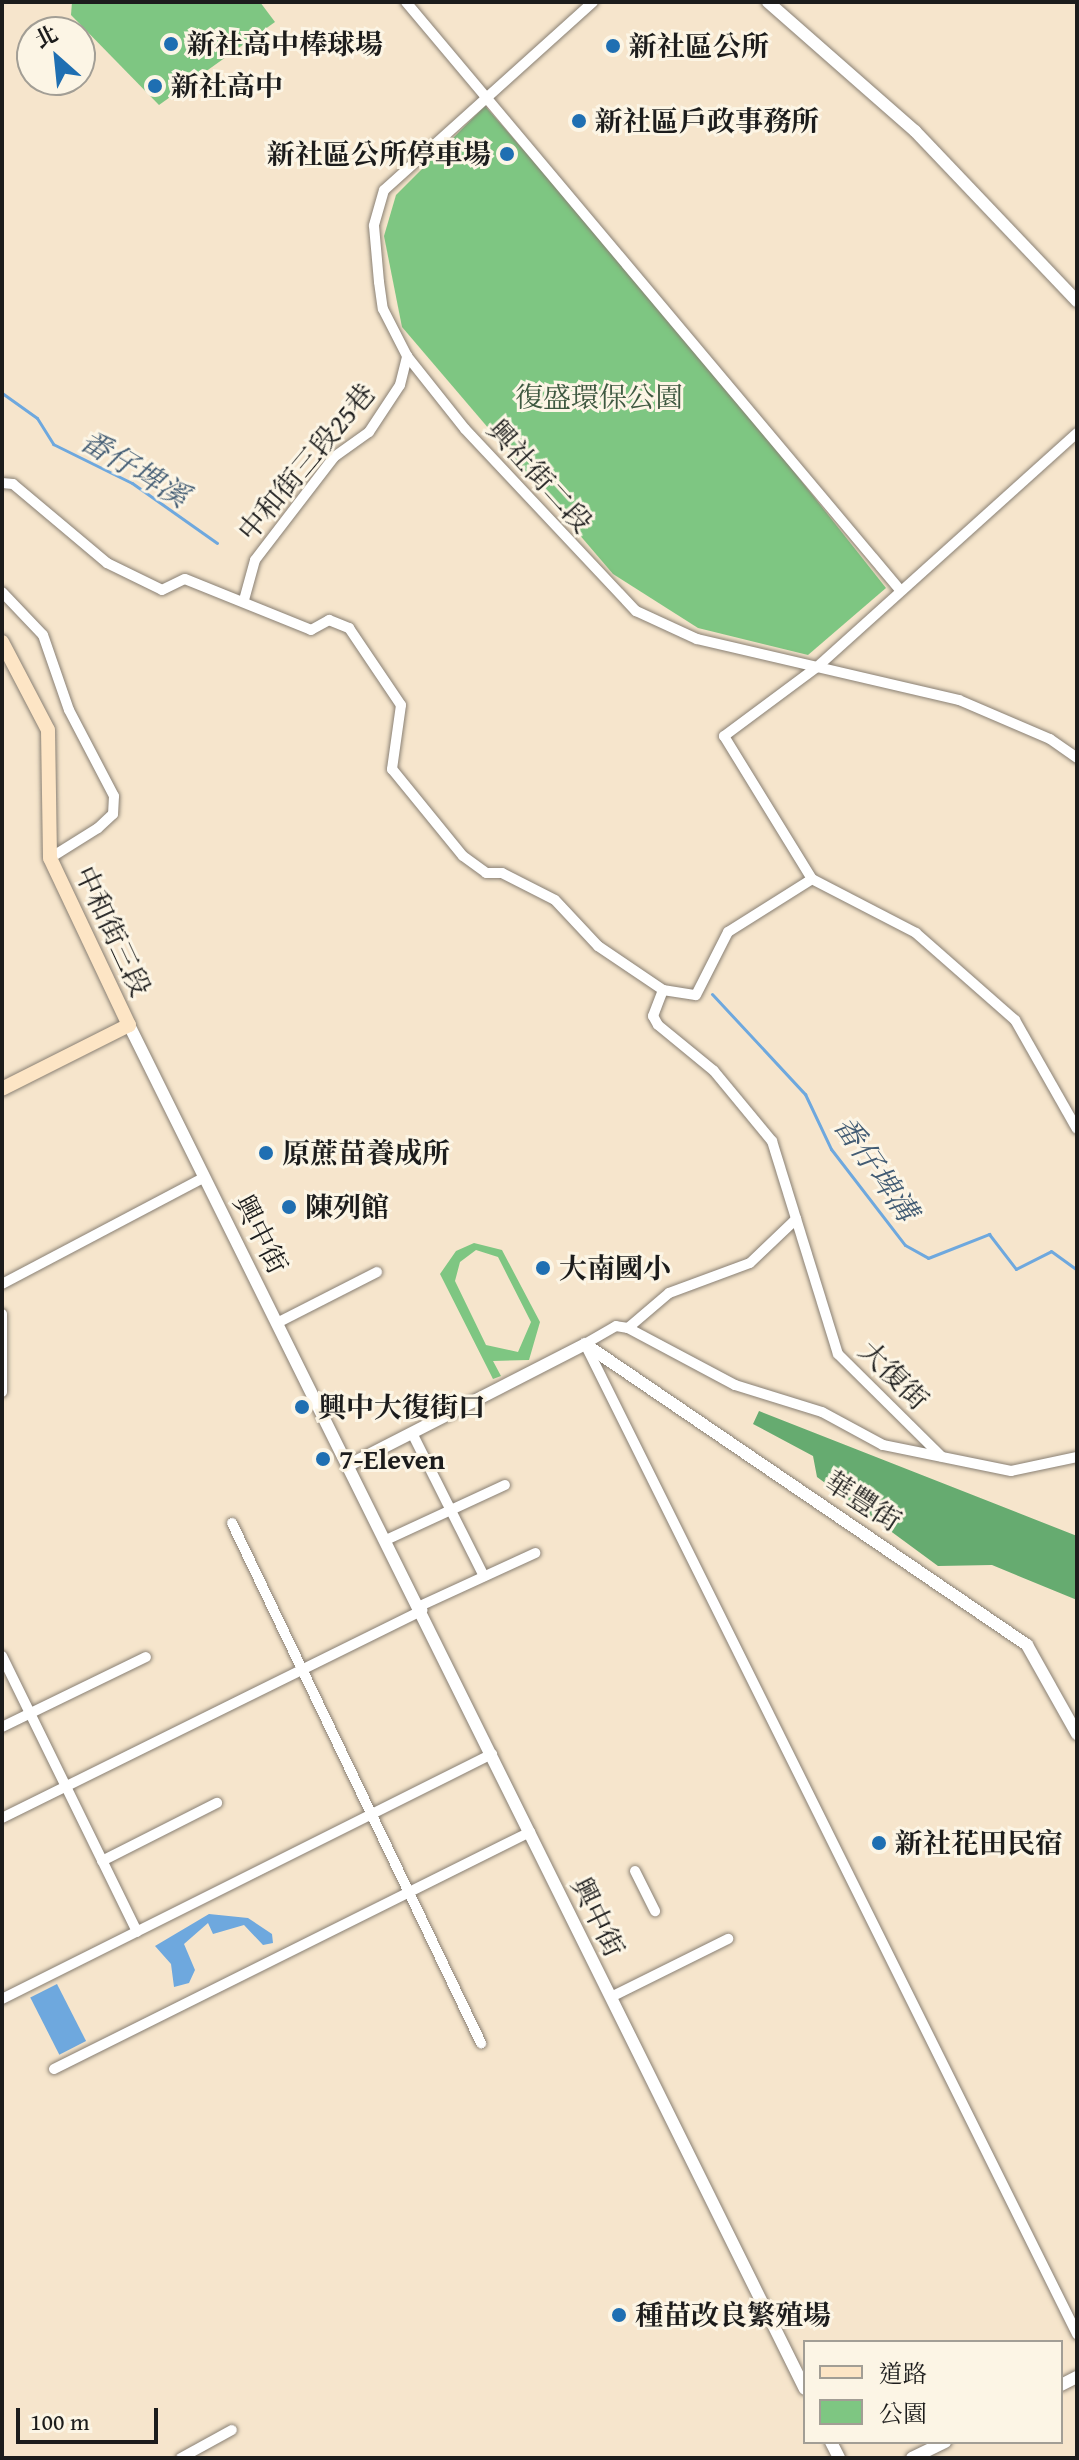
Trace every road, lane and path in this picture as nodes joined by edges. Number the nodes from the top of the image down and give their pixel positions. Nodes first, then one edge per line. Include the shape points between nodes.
1 (406, 2) edge
2 (593, 2) edge
3 (768, 2) edge
4 (483, 98) junction
5 (1077, 301) edge
6 (407, 356) junction
7 (1077, 433) edge
8 (2, 483) edge
9 (901, 591) junction
10 (2, 592) edge
11 (244, 600) junction
12 (2, 642) edge
13 (817, 667) junction
14 (1077, 758) edge
15 (50, 858) junction
16 (812, 879) junction
17 (663, 990) junction
18 (129, 1025) junction
19 (2, 1089) edge
20 (1077, 1129) edge
21 (205, 1177) junction
22 (796, 1219) junction
23 (377, 1272) dead end
24 (2, 1284) edge
25 (2, 1314) edge
26 (279, 1322) junction
27 (628, 1328) junction
28 (585, 1344) junction
29 (2, 1392) edge
30 (412, 1433) junction
31 (942, 1457) junction
32 (1077, 1457) edge
33 (349, 1465) junction
34 (505, 1485) dead end
35 (450, 1510) junction
36 (232, 1523) dead end
37 (386, 1540) junction
38 (535, 1553) dead end
39 (484, 1576) junction
40 (421, 1608) junction
41 (2, 1656) edge
42 (146, 1657) dead end
43 (303, 1669) junction
44 (30, 1713) junction
45 (2, 1727) edge
46 (1077, 1734) edge
47 (492, 1754) junction
48 (65, 1786) junction
49 (217, 1803) dead end
50 (373, 1814) junction
51 (2, 1818) edge
52 (530, 1832) junction
53 (102, 1861) junction
54 (635, 1871) dead end
55 (411, 1891) junction
56 (655, 1911) dead end
57 (137, 1932) junction
58 (728, 1939) dead end
59 (611, 1997) junction
60 (2, 1999) edge
61 (481, 2043) dead end
62 (54, 2069) dead end
63 (1077, 2334) edge
64 (803, 2385) edge
65 (232, 2430) dead end
66 (941, 2444) edge
67 (181, 2458) edge
68 (912, 2458) edge

1 - 4 street
2 - 4 street, 興社街二段
3 - 5 street via 915,131
4 - 6 street, 興社街二段 via 384,190 374,226 379,282 383,309
4 - 9 street
6 - 11 street, 中和街三段25巷 via 400,385 369,432 334,457 255,560
6 - 13 street, 興社街二段 via 611,593 697,639
7 - 9 street
8 - 11 street via 13,484 107,563 162,590 185,579
9 - 13 street
10 - 15 street, 中和街三段 via 43,635 69,710 114,796 113,814
11 - 17 street via 311,630 329,620 349,628 401,705 392,769 463,856 486,873 502,873 555,900 598,946
12 - 15 main road, 中和街三段 via 48,730
13 - 14 street, 興社街二段 via 959,700 1050,739
13 - 16 street via 724,736
15 - 18 main road, 中和街三段
16 - 17 street via 728,932 696,995
16 - 20 street via 916,933 1015,1020
17 - 22 street, 大復街 via 653,1016 658,1025 714,1071 772,1141
18 - 19 main road
18 - 21 street, 興中街
21 - 24 street
21 - 26 street, 興中街
22 - 27 street via 750,1263 669,1293
22 - 31 street, 大復街 via 838,1354
23 - 26 street
25 - 29 street
26 - 33 street, 興中街
27 - 28 street via 616,1326
27 - 31 street, 大復街 via 735,1385 822,1412 883,1445
28 - 30 street
28 - 46 street, 華豐街 via 1027,1645
28 - 63 street
30 - 33 street
30 - 35 street
31 - 32 street via 1032,1472
33 - 37 street, 興中街
34 - 35 street
35 - 37 street
35 - 39 street
36 - 43 street
37 - 40 street, 興中街
38 - 39 street
39 - 40 street
40 - 43 street
40 - 47 street, 興中街
41 - 44 street
42 - 44 street
43 - 48 street
43 - 50 street
44 - 45 street
44 - 48 street
47 - 50 street
47 - 52 street, 興中街
48 - 51 street
48 - 53 street
49 - 53 street
50 - 55 street
50 - 57 street
52 - 55 street
52 - 59 street, 興中街
53 - 57 street
54 - 56 street
55 - 61 street
55 - 62 street
57 - 60 street
58 - 59 street
59 - 64 street, 興中街
65 - 67 street
66 - 68 street

